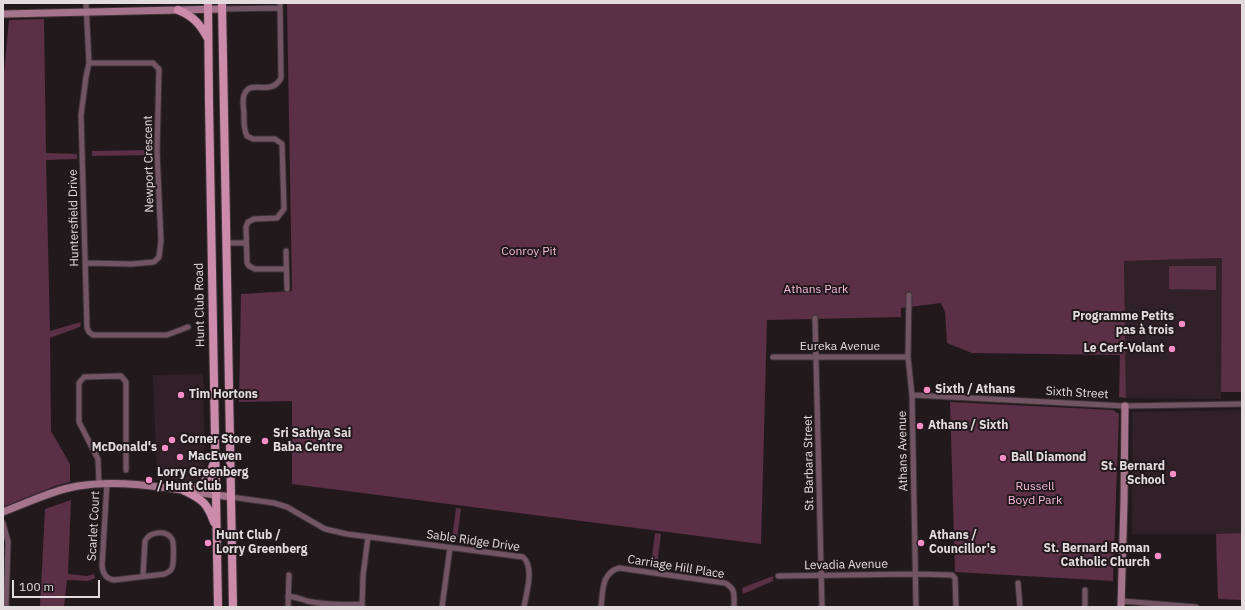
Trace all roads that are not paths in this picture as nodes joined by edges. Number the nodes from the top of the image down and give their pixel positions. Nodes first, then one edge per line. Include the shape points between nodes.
1 (86, 3) edge
2 (280, 5) edge
3 (208, 6) edge
4 (222, 6) edge
5 (178, 10) junction
6 (86, 13) junction
7 (3, 14) edge
8 (208, 38) junction
9 (89, 63) junction
10 (226, 242) junction
11 (246, 243) junction
12 (286, 251) dead end
13 (85, 263) junction
14 (286, 268) junction
15 (287, 290) dead end
16 (909, 295) dead end
17 (815, 318) dead end
18 (188, 327) dead end
19 (773, 357) dead end
20 (816, 357) junction
21 (908, 357) junction
22 (912, 395) junction
23 (1242, 404) edge
24 (1125, 406) junction
25 (127, 447) junction
26 (94, 452) junction
27 (215, 456) junction
28 (126, 470) dead end
29 (99, 484) junction
30 (107, 484) junction
31 (185, 491) junction
32 (216, 495) junction
33 (231, 497) junction
34 (3, 512) edge
35 (3, 523) edge
36 (216, 533) junction
37 (368, 537) junction
38 (450, 548) junction
39 (915, 574) junction
40 (289, 575) dead end
41 (143, 576) junction
42 (778, 576) dead end
43 (821, 576) junction
44 (1018, 583) dead end
45 (1085, 590) dead end
46 (288, 596) junction
47 (1121, 604) edge
48 (362, 606) edge
49 (3, 607) edge
50 (6, 607) edge
51 (218, 607) edge
52 (233, 607) edge
53 (288, 607) edge
54 (442, 607) edge
55 (524, 607) edge
56 (601, 607) edge
57 (734, 607) edge
58 (822, 607) edge
59 (916, 607) edge
60 (956, 607) edge
61 (1020, 607) edge
62 (1085, 607) edge
63 (1196, 607) edge

1 - 6 street, Huntersfield Drive
2 - 4 street
2 - 11 street via 282,78 278,85 271,88 250,88 243,98 244,131 247,136 253,139 275,139 282,144 284,210 277,218 254,219 248,222
3 - 4 street
3 - 5 street
3 - 8 main road, Hunt Club Road
4 - 10 main road
5 - 6 street
5 - 8 main road via 197,21
6 - 7 street
6 - 9 street, Huntersfield Drive
8 - 27 main road, Hunt Club Road
9 - 13 street, Huntersfield Drive via 82,115
9 - 13 street, Newport Crescent via 153,63 159,69 161,241 158,257 154,262
10 - 11 street
10 - 33 main road
11 - 14 street via 249,266 255,269
12 - 14 street
13 - 18 street, Huntersfield Drive via 87,328 93,335 167,335
14 - 15 street
16 - 21 street, Athans Avenue
17 - 20 street, St. Barbara Street
19 - 20 street, Eureka Avenue
20 - 21 street, Eureka Avenue
20 - 43 street, St. Barbara Street
21 - 22 street, Athans Avenue
22 - 24 street, Sixth Street
22 - 39 street, Athans Avenue
23 - 24 street, Sixth Street
24 - 47 street
25 - 26 street via 104,448
25 - 26 street via 126,382 120,376 84,377 79,383 79,422
25 - 28 street
26 - 29 street via 98,459
27 - 31 main road via 206,481 197,488
27 - 32 main road, Hunt Club Road
29 - 30 street
29 - 34 street via 62,490
30 - 31 street
30 - 41 street, Scarlet Court via 103,571 110,580
31 - 32 street
31 - 36 main road via 199,497 207,505
32 - 33 street
32 - 36 main road, Hunt Club Road
33 - 37 street, Sable Ridge Drive via 274,503 287,507 326,529
33 - 52 main road
35 - 50 street via 8,542
36 - 51 main road, Hunt Club Road
37 - 38 street, Sable Ridge Drive
37 - 48 street
38 - 54 street
38 - 55 street, Sable Ridge Drive via 523,557 527,560 530,570
39 - 43 street, Levadia Avenue
39 - 59 street, Athans Avenue
39 - 60 street, Levadia Avenue via 952,575 955,578
40 - 46 street
41 - 41 street, Scarlet Court via 146,538 156,533 169,535 174,543 172,568 165,574
42 - 43 street, Levadia Avenue
43 - 58 street, St. Barbara Street
44 - 61 street
45 - 62 street
46 - 48 street via 307,601
46 - 53 street
47 - 63 street
49 - 50 street
56 - 57 street, Carriage Hill Place via 605,578 619,568 725,583 733,590

